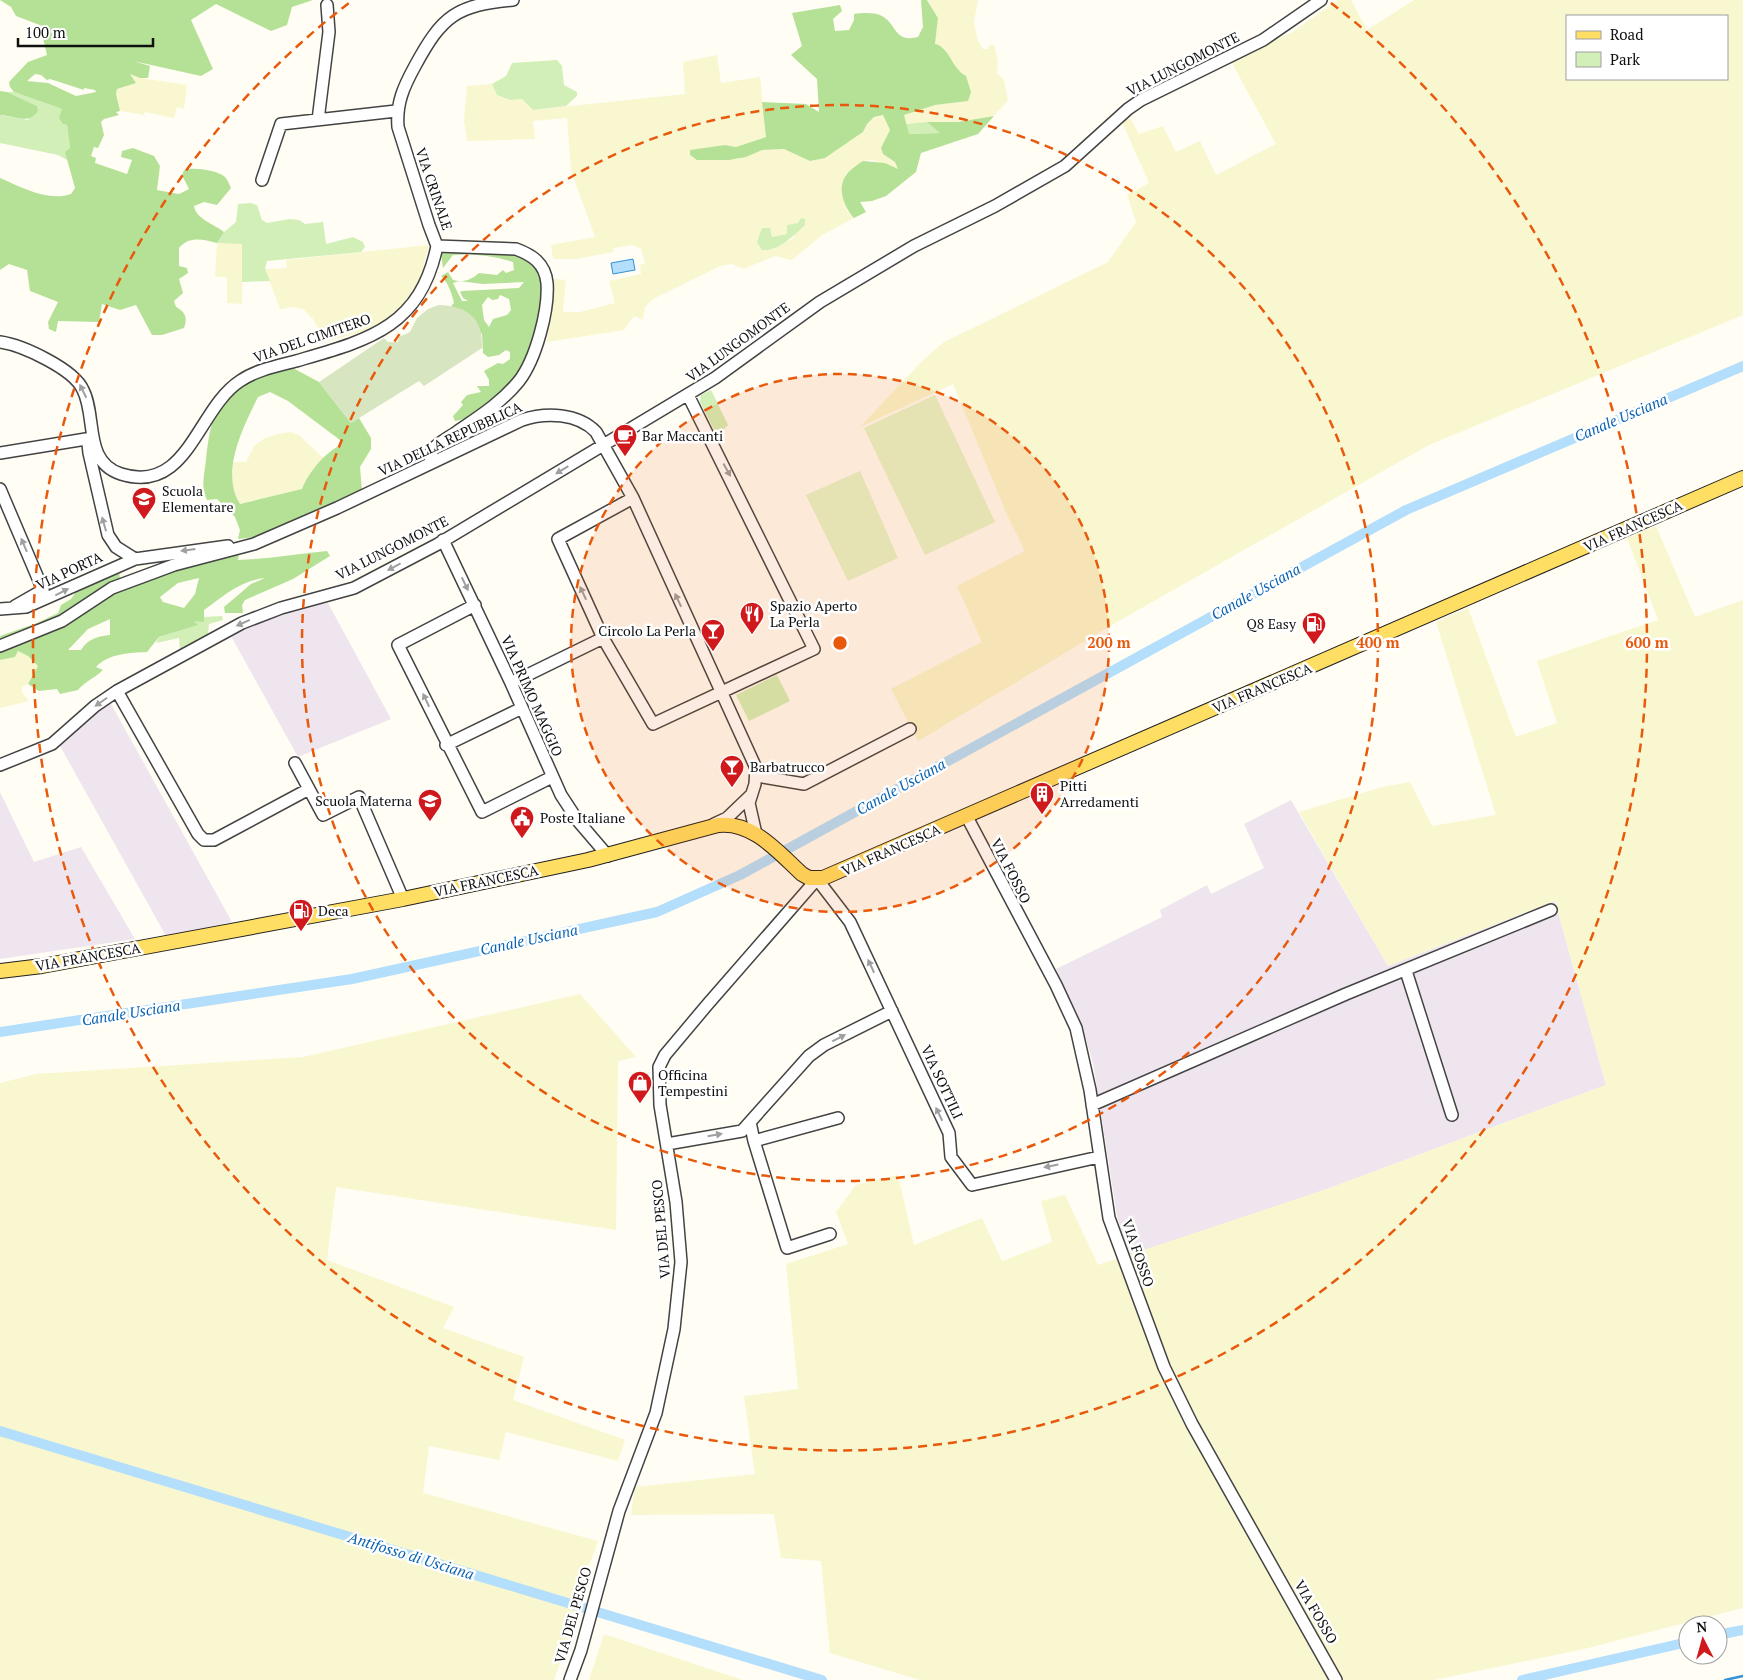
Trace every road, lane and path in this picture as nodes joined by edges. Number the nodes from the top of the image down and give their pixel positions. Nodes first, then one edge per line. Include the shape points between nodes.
1 (513, 0) edge
2 (1321, 0) edge
3 (327, 5) dead end
4 (396, 111) junction
5 (318, 120) junction
6 (262, 180) dead end
7 (437, 246) junction
8 (0, 342) edge
9 (688, 395) junction
10 (92, 438) junction
11 (604, 445) junction
12 (3, 452) edge
13 (430, 463) junction
14 (1743, 478) edge
15 (0, 489) edge
16 (633, 498) junction
17 (3, 505) edge
18 (440, 542) junction
19 (254, 544) junction
20 (134, 559) junction
21 (475, 605) junction
22 (16, 606) junction
23 (0, 609) edge
24 (603, 638) junction
25 (0, 646) edge
26 (511, 683) junction
27 (117, 691) junction
28 (722, 692) junction
29 (522, 708) junction
30 (910, 729) dead end
31 (446, 745) junction
32 (295, 763) dead end
33 (0, 765) edge
34 (552, 776) junction
35 (757, 776) junction
36 (309, 789) junction
37 (747, 801) junction
38 (967, 817) junction
39 (710, 826) junction
40 (739, 827) junction
41 (756, 834) junction
42 (608, 856) junction
43 (817, 879) junction
44 (403, 899) junction
45 (1551, 910) dead end
46 (0, 971) edge
47 (1406, 971) junction
48 (892, 1011) junction
49 (1092, 1105) junction
50 (1452, 1115) dead end
51 (838, 1118) dead end
52 (750, 1122) junction
53 (754, 1141) junction
54 (667, 1144) junction
55 (1099, 1157) junction
56 (830, 1234) dead end
57 (1335, 1676) edge
58 (570, 1680) edge

1 - 4 street, VIA CRINALE via 476,5 459,12 440,26 430,37 403,88
2 - 9 street, VIA LUNGOMONTE via 1263,40 1141,100 1065,166 1008,200 914,246 820,302 726,372
3 - 5 street via 329,32
4 - 5 street
4 - 7 street, VIA CRINALE via 398,127
5 - 6 street via 281,124
7 - 10 street, VIA DEL CIMITERO via 426,284 410,310 369,337 263,370 239,382 223,396 182,456 166,470 147,476 116,472 100,457
7 - 13 street, VIA CRINALE via 516,249 527,253 540,263 545,273 547,292 535,348 520,380 493,407 435,447 429,457
10 -> 8 street via 87,397 78,380 51,363
9 - 11 street, VIA LUNGOMONTE
9 -> 28 street via 814,649
10 - 12 street
20 -> 10 street via 116,547 105,529 89,453 88,444
11 - 13 street, VIA DELLA REPUBBLICA via 591,427 581,421 561,416 538,416 522,420
11 - 16 street, VIA DELLA REPUBBLICA
11 -> 18 street, VIA LUNGOMONTE
13 - 19 street, VIA DELLA REPUBBLICA
14 - 38 main road, VIA FRANCESCA
15 - 17 street
24 -> 16 street via 558,539
28 -> 16 street, VIA DELLA REPUBBLICA
22 -> 17 street, VIA PORTA via 43,590
18 -> 21 street, VIA PRIMO MAGGIO
18 -> 27 street, VIA LUNGOMONTE via 354,588 281,608 242,623
19 -> 20 street, VIA DELLA REPUBBLICA via 215,546
19 - 25 street, VIA DELLA REPUBBLICA via 140,576 112,588 62,620
22 -> 20 street, VIA PORTA via 22,608 53,597 111,567
21 - 26 street, VIA PRIMO MAGGIO
31 -> 21 street via 398,646
22 - 23 street, VIA PORTA
24 - 26 street
24 - 28 street via 652,724
26 - 29 street, VIA PRIMO MAGGIO
27 -> 33 street, VIA LUNGOMONTE via 52,744
27 - 36 street via 204,840 214,840
28 - 35 street, VIA DELLA REPUBBLICA
29 - 31 street
29 - 34 street, VIA PRIMO MAGGIO
30 - 35 street via 804,784
31 - 34 street via 482,812
32 - 36 street
34 - 42 street, VIA PRIMO MAGGIO via 573,815
35 - 37 street
36 - 44 street via 323,815 359,797
37 - 39 street via 727,818
37 - 40 street
37 - 41 street
38 - 43 main road, VIA FRANCESCA
38 - 49 street, VIA FOSSO via 1076,1028
39 - 40 main road, VIA FRANCESCA
39 - 42 main road, VIA FRANCESCA
40 - 41 main road, VIA FRANCESCA
41 - 43 main road, VIA FRANCESCA via 802,874
42 - 44 main road, VIA FRANCESCA
48 -> 43 street, VIA SOTTILI via 850,922
43 - 54 street, VIA DEL PESCO via 665,1055 659,1066 658,1089
44 - 46 main road, VIA FRANCESCA
45 - 47 street
47 - 49 street
47 - 50 street
52 -> 48 street via 809,1056 824,1045
55 -> 48 street, VIA SOTTILI via 972,1185 952,1157 949,1133
49 - 55 street, VIA FOSSO
51 - 53 street
52 - 53 street
54 -> 52 street via 742,1131
53 - 56 street via 787,1248
54 - 58 street, VIA DEL PESCO via 681,1262 674,1329 656,1413 619,1510
55 - 57 street, VIA FOSSO via 1110,1218 1164,1367 1192,1424

